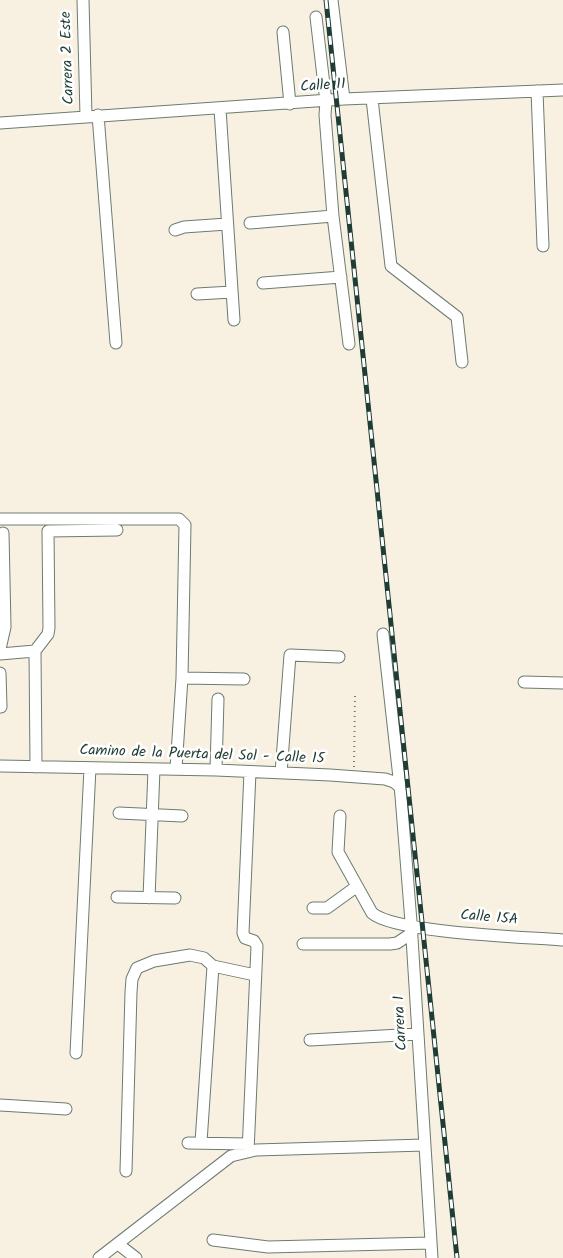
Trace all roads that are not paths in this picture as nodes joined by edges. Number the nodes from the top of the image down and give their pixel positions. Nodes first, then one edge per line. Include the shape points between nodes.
1 (83, 0) edge
2 (332, 0) edge
3 (316, 17) dead end
4 (283, 32) dead end
5 (563, 90) edge
6 (537, 91) junction
7 (344, 99) junction
8 (372, 99) junction
9 (326, 102) junction
10 (290, 104) junction
11 (220, 110) junction
12 (92, 115) junction
13 (0, 122) edge
14 (334, 216) junction
15 (250, 223) dead end
16 (227, 224) junction
17 (175, 230) dead end
18 (543, 246) dead end
19 (341, 277) junction
20 (263, 283) dead end
21 (232, 292) junction
22 (198, 294) dead end
23 (234, 320) dead end
24 (116, 343) dead end
25 (349, 344) dead end
26 (462, 362) dead end
27 (0, 519) edge
28 (117, 530) dead end
29 (3, 533) dead end
30 (383, 634) dead end
31 (0, 649) edge
32 (35, 651) junction
33 (0, 654) edge
34 (339, 657) dead end
35 (0, 673) edge
36 (182, 678) junction
37 (244, 679) dead end
38 (524, 682) dead end
39 (563, 683) edge
40 (218, 699) dead end
41 (2, 706) dead end
42 (36, 763) junction
43 (0, 766) edge
44 (90, 768) junction
45 (154, 769) junction
46 (176, 770) junction
47 (216, 770) junction
48 (250, 772) junction
49 (281, 773) junction
50 (400, 788) junction
51 (119, 813) dead end
52 (152, 814) junction
53 (182, 816) dead end
54 (340, 816) dead end
55 (356, 888) junction
56 (116, 898) dead end
57 (149, 898) junction
58 (175, 898) dead end
59 (313, 908) dead end
60 (412, 930) junction
61 (563, 940) edge
62 (302, 944) dead end
63 (213, 966) junction
64 (255, 975) junction
65 (418, 1034) junction
66 (310, 1040) dead end
67 (76, 1053) dead end
68 (0, 1105) edge
69 (66, 1109) dead end
70 (201, 1142) junction
71 (188, 1143) dead end
72 (424, 1145) junction
73 (248, 1148) junction
74 (126, 1171) dead end
75 (213, 1240) dead end
76 (430, 1243) junction
77 (118, 1244) junction
78 (99, 1258) edge
79 (136, 1258) edge
80 (432, 1258) edge

1 - 12 street, Carrera 2 Este
2 - 7 street
3 - 9 street
4 - 10 street
5 - 6 street, Calle 11
6 - 8 street, Calle 11
6 - 18 street
7 - 8 street, Calle 11
7 - 9 street, Calle 11
8 - 26 street via 391,266 457,317
9 - 10 street, Calle 11
9 - 14 street
10 - 11 street, Calle 11
11 - 12 street, Calle 11
11 - 16 street
12 - 13 street, Calle 11
12 - 24 street, Carrera 2 Este
14 - 15 street
14 - 19 street
16 - 17 street
16 - 21 street
19 - 20 street
19 - 25 street
21 - 22 street
21 - 23 street
27 - 36 street via 183,521
28 - 32 street via 48,531 49,628
29 - 31 street via 5,627
30 - 50 street, Carrera 1
32 - 33 street
32 - 42 street
34 - 49 street via 290,654
35 - 41 street
36 - 37 street
36 - 46 street
38 - 39 street
40 - 47 street
42 - 43 street, Camino de la Puerta del Sol - Calle 15
42 - 44 street, Camino de la Puerta del Sol - Calle 15
44 - 45 street, Camino de la Puerta del Sol - Calle 15
44 - 67 street
45 - 46 street, Camino de la Puerta del Sol - Calle 15
45 - 52 street
46 - 47 street, Camino de la Puerta del Sol - Calle 15
47 - 48 street, Camino de la Puerta del Sol - Calle 15
48 - 49 street, Camino de la Puerta del Sol - Calle 15
48 - 64 street via 243,933 245,938 256,943
49 - 50 street, Camino de la Puerta del Sol - Calle 15 via 385,778
50 - 60 street, Carrera 1
51 - 52 street
52 - 53 street
52 - 57 street
54 - 55 street, Calle 15A via 338,852
55 - 59 street via 327,908
55 - 60 street, Calle 15A via 379,920
56 - 57 street
57 - 58 street
60 - 61 street, Calle 15A
60 - 62 street via 397,943 390,944
60 - 65 street, Carrera 1
63 - 64 street
63 - 70 street
63 - 74 street via 204,958 177,956 137,968 132,979
64 - 73 street
65 - 66 street
65 - 72 street, Carrera 1
68 - 69 street
70 - 71 street
70 - 73 street
72 - 73 street
72 - 76 street, Carrera 1
73 - 77 street via 231,1156
75 - 76 street via 268,1246
76 - 80 street, Carrera 1
77 - 78 street
77 - 79 street

